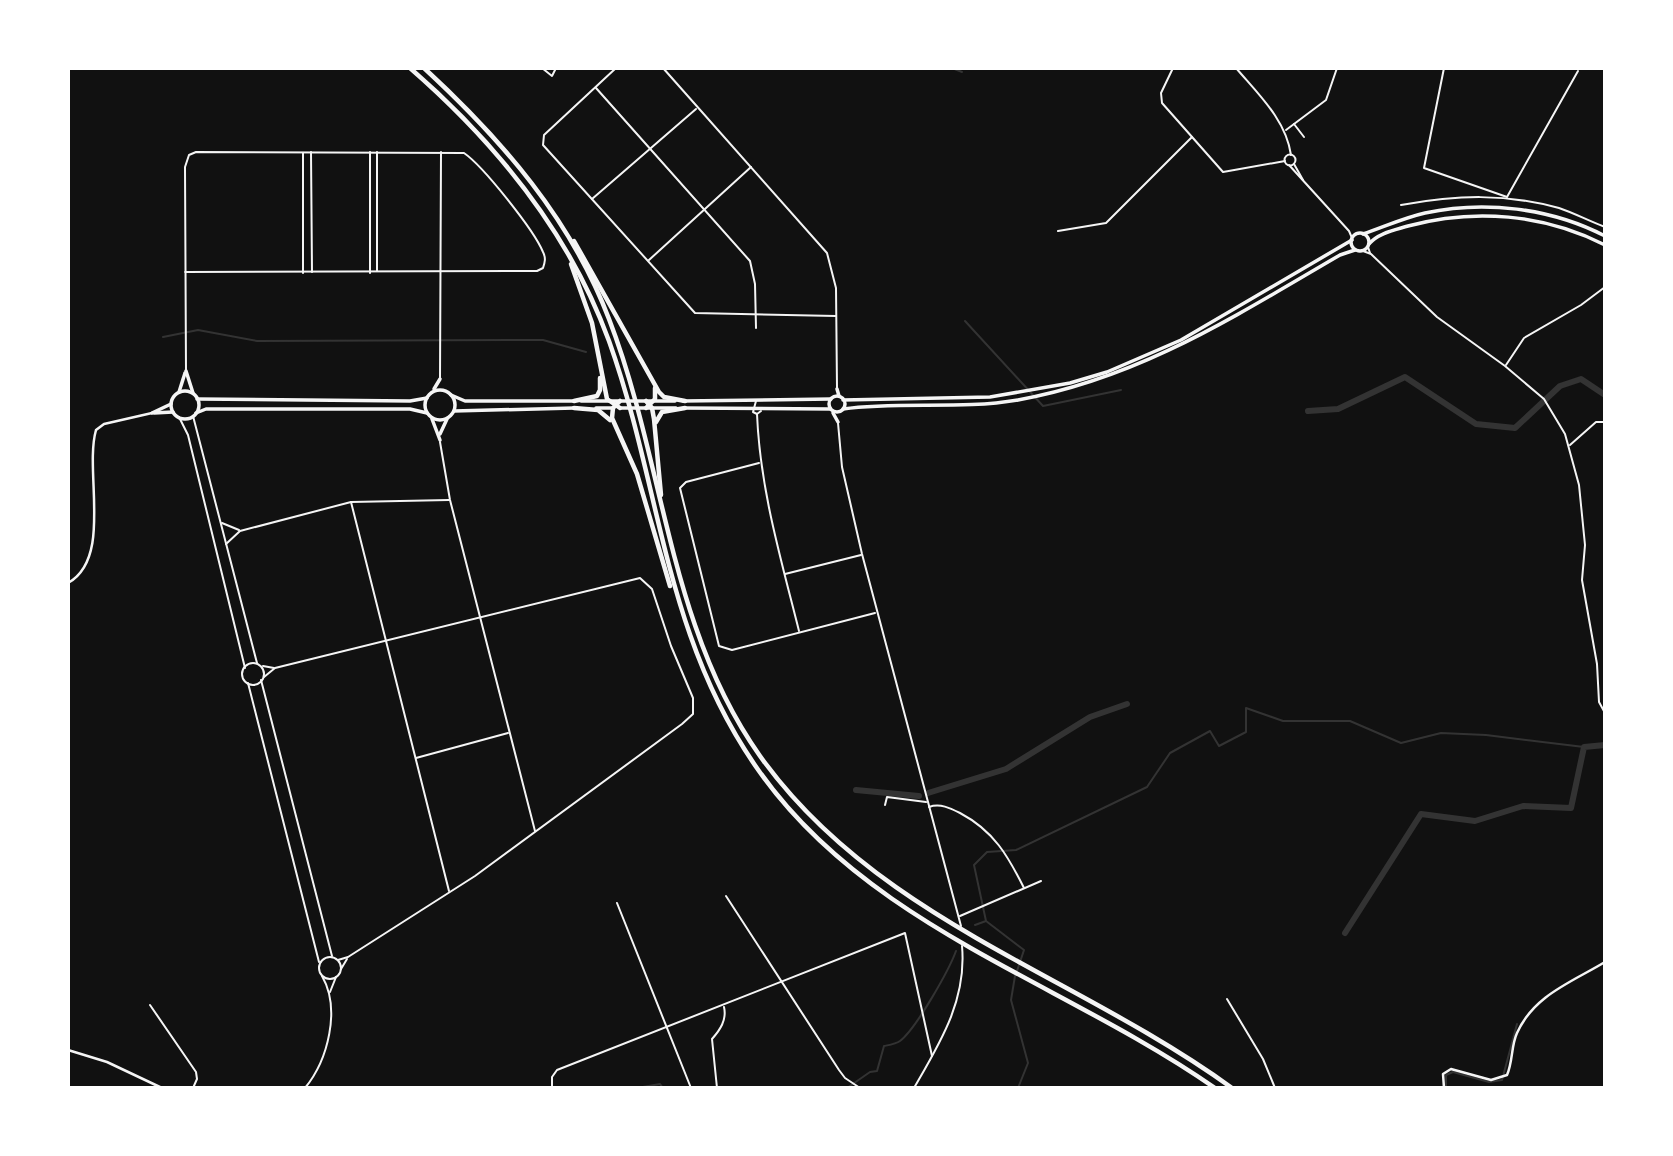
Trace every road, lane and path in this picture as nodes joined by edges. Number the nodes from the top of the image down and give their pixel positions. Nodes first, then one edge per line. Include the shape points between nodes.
1 (410, 68) edge
2 (424, 68) edge
3 (542, 68) edge
4 (556, 68) edge
5 (616, 68) edge
6 (663, 68) edge
7 (1173, 68) edge
8 (1236, 68) edge
9 (1337, 68) edge
10 (1444, 68) edge
11 (1578, 71) dead end
12 (595, 87) junction
13 (697, 108) junction
14 (1294, 123) junction
15 (1285, 130) junction
16 (1192, 136) junction
17 (1304, 138) dead end
18 (651, 150) junction
19 (370, 151) junction
20 (303, 152) junction
21 (311, 152) junction
22 (377, 152) junction
23 (440, 152) junction
24 (1291, 155) junction
25 (303, 161) junction
26 (311, 161) junction
27 (377, 161) junction
28 (1284, 161) junction
29 (369, 162) junction
30 (1294, 163) junction
31 (1289, 165) junction
32 (752, 166) junction
33 (1306, 184) junction
34 (1507, 197) junction
35 (592, 200) junction
36 (1401, 205) dead end
37 (704, 210) junction
38 (557, 217) junction
39 (1605, 227) edge
40 (1058, 231) dead end
41 (1349, 231) junction
42 (1357, 234) junction
43 (1363, 234) junction
44 (1605, 236) edge
45 (1352, 240) junction
46 (562, 244) junction
47 (1369, 245) junction
48 (1605, 245) edge
49 (1355, 250) junction
50 (1363, 251) junction
51 (1371, 254) junction
52 (303, 260) junction
53 (370, 261) junction
54 (649, 261) junction
55 (377, 262) junction
56 (312, 264) junction
57 (185, 272) junction
58 (377, 272) junction
59 (440, 272) junction
60 (303, 273) junction
61 (312, 273) junction
62 (370, 273) junction
63 (1605, 286) edge
64 (756, 314) junction
65 (836, 316) junction
66 (756, 328) dead end
67 (596, 346) junction
68 (1505, 366) junction
69 (186, 371) junction
70 (440, 379) junction
71 (655, 385) junction
72 (837, 389) junction
73 (433, 391) junction
74 (446, 391) junction
75 (177, 394) junction
76 (193, 395) junction
77 (452, 395) junction
78 (426, 398) junction
79 (832, 398) junction
80 (841, 398) junction
81 (197, 399) junction
82 (574, 401) junction
83 (608, 401) junction
84 (620, 401) junction
85 (685, 401) junction
86 (756, 401) junction
87 (171, 404) junction
88 (649, 404) junction
89 (616, 407) junction
90 (765, 407) junction
91 (573, 408) junction
92 (685, 408) junction
93 (753, 408) junction
94 (831, 410) junction
95 (841, 410) junction
96 (454, 411) junction
97 (173, 412) junction
98 (152, 413) junction
99 (195, 414) junction
100 (428, 414) junction
101 (757, 414) junction
102 (179, 417) junction
103 (447, 419) junction
104 (838, 422) junction
105 (1605, 422) edge
106 (614, 425) junction
107 (655, 426) junction
108 (439, 440) junction
109 (1569, 445) junction
110 (759, 463) junction
111 (450, 500) junction
112 (351, 502) junction
113 (219, 519) junction
114 (667, 530) junction
115 (240, 531) junction
116 (225, 545) junction
117 (862, 554) junction
118 (785, 574) junction
119 (68, 583) edge
120 (877, 613) junction
121 (480, 616) junction
122 (799, 632) junction
123 (388, 640) junction
124 (693, 650) junction
125 (258, 664) junction
126 (244, 668) junction
127 (275, 668) junction
128 (264, 677) junction
129 (261, 680) junction
130 (248, 683) junction
131 (1605, 713) edge
132 (509, 733) junction
133 (416, 758) junction
134 (927, 802) junction
135 (886, 805) dead end
136 (929, 807) junction
137 (535, 832) junction
138 (1041, 881) dead end
139 (1024, 888) junction
140 (449, 892) junction
141 (726, 896) dead end
142 (617, 902) dead end
143 (960, 916) junction
144 (332, 956) junction
145 (348, 957) junction
146 (338, 960) junction
147 (319, 962) junction
148 (1605, 962) edge
149 (341, 970) junction
150 (322, 976) junction
151 (336, 977) junction
152 (781, 981) junction
153 (330, 993) junction
154 (1227, 999) dead end
155 (150, 1005) dead end
156 (723, 1006) junction
157 (667, 1028) junction
158 (68, 1050) edge
159 (932, 1057) junction
160 (162, 1088) edge
161 (193, 1088) edge
162 (305, 1088) edge
163 (552, 1088) edge
164 (691, 1088) edge
165 (717, 1088) edge
166 (860, 1088) edge
167 (914, 1088) edge
168 (1215, 1088) edge
169 (1232, 1088) edge
170 (1275, 1088) edge
171 (1444, 1088) edge

1 - 46 highway via 497,153
2 - 38 highway via 494,137
3 - 4 street via 552,76
5 - 12 street
6 - 13 street
7 - 16 street via 1161,93 1162,103
8 - 15 street
9 - 14 street via 1326,100
10 - 34 street via 1424,168
11 - 34 street
12 - 18 street
12 - 35 street via 550,128 543,145
13 - 18 street
13 - 32 street
14 - 15 street
14 - 17 street
15 - 24 street
16 - 28 street via 1223,172
16 - 40 street via 1106,222
18 - 35 street
18 - 37 street
19 - 21 street
19 - 22 street
19 - 29 street
20 - 21 street
20 - 25 street
20 - 57 street via 205,151 189,155 185,167
21 - 26 street
22 - 23 street
22 - 27 street
23 - 59 street
23 - 59 street via 470,157 510,204 545,259 537,271
24 - 28 street
24 - 30 street
25 - 26 street
25 - 52 street
26 - 56 street
27 - 29 street
27 - 55 street
28 - 31 street
29 - 53 street
30 - 31 street
30 - 33 street
31 - 33 street
32 - 37 street
32 - 65 street via 828,253
33 - 41 street
34 - 36 street via 1461,195
34 - 39 street via 1559,208
35 - 54 street
37 - 54 street
37 - 64 street via 750,261
38 - 71 highway via 583,253
38 - 114 highway via 608,316
41 - 42 street
41 - 45 street
42 - 43 highway
42 - 45 highway
43 - 44 highway via 1427,212 1482,207 1538,213
43 - 47 highway
45 - 49 highway
45 - 80 highway via 1181,340 1107,372 990,397
46 - 67 highway via 583,291
46 - 124 highway via 597,310 626,396 674,592
47 - 48 highway via 1376,237 1419,223 1487,215 1554,225
47 - 50 highway
47 - 51 street
49 - 50 highway
49 - 95 highway via 1191,341 1099,380 991,404
50 - 51 street
51 - 68 street via 1437,317
52 - 56 street
52 - 60 street
53 - 55 street
53 - 62 street
54 - 64 street via 695,313
55 - 58 street
56 - 61 street
57 - 60 street
57 - 69 street
58 - 59 street
58 - 62 street
59 - 70 street
60 - 61 street
61 - 62 street
63 - 68 street via 1524,338
64 - 65 street
64 - 66 street
65 - 72 street
67 - 82 highway via 600,390 591,400
67 - 83 highway
68 - 109 street via 1544,399
69 - 75 highway
69 - 76 highway
70 - 73 highway
70 - 74 highway
71 - 85 highway via 664,397
71 - 88 highway
72 - 79 highway
72 - 80 highway
73 - 74 highway
73 - 78 highway
74 - 77 highway
75 - 76 highway via 186,391
75 - 87 highway
76 - 81 highway
77 - 82 highway via 465,401
77 - 96 highway
78 - 81 highway
78 - 100 highway
79 - 80 highway
79 - 86 highway
79 - 94 highway
80 - 95 highway
81 - 99 highway
82 - 83 highway
83 - 84 highway
83 - 89 highway
84 - 88 highway
84 - 89 highway
85 - 86 highway
85 - 88 highway
86 - 93 street
87 - 97 highway
87 - 98 highway
88 - 89 highway
88 - 92 highway
88 - 107 highway
89 - 91 highway
89 - 106 highway
90 - 93 highway
90 - 94 highway
90 - 101 street
91 - 96 highway
91 - 106 highway via 598,410
92 - 93 highway
92 - 107 highway via 663,412
93 - 101 street
94 - 95 highway
94 - 104 highway
95 - 104 highway
96 - 103 highway
97 - 98 highway
97 - 102 highway
98 - 119 street via 96,430 92,552 82,573
99 - 100 highway via 206,409 383,409
99 - 102 highway
99 - 113 street
100 - 103 highway
100 - 108 highway via 437,426
101 - 110 street
102 - 126 street via 188,435
103 - 108 highway
104 - 117 street via 842,467
105 - 109 street via 1596,422
106 - 124 highway via 637,474
107 - 114 highway
108 - 111 street
109 - 131 street via 1579,485 1585,545 1582,580 1599,702
110 - 118 street
110 - 122 street via 686,482 680,488 681,499 719,646 732,650
111 - 112 street
111 - 121 street
112 - 115 street
112 - 123 street
113 - 115 street via 225,527
113 - 116 street
114 - 169 highway via 693,623 721,692 768,766 827,834 923,907 1143,1031
115 - 116 street
116 - 125 street
117 - 118 street
117 - 120 street
118 - 122 street
120 - 122 street
120 - 134 street
121 - 123 street
121 - 132 street
121 - 137 street via 643,579 652,589 693,698 692,714
123 - 127 street
123 - 133 street
124 - 168 highway via 758,771 804,825 851,868 914,913 1150,1046
125 - 126 street
125 - 127 street
125 - 128 street
126 - 130 street
127 - 128 street
128 - 129 street
129 - 130 street
129 - 144 street
130 - 147 street
132 - 133 street
132 - 137 street
133 - 140 street
134 - 135 street via 887,797
134 - 136 street
136 - 139 street via 957,811 990,832
136 - 143 street
137 - 140 street
138 - 139 street
139 - 143 street
140 - 145 street
141 - 152 street
142 - 157 street
143 - 159 street via 960,993 953,1018
144 - 146 street
144 - 147 street
145 - 146 street
145 - 149 street
146 - 149 street
147 - 150 street
148 - 171 street via 1565,983 1534,1007 1517,1032 1512,1063 1503,1078 1491,1080 1451,1069 1443,1074
149 - 151 street
150 - 151 street
150 - 153 street
151 - 153 street
152 - 156 street
152 - 159 street via 905,933
152 - 166 street via 845,1079
153 - 162 street via 325,1050
154 - 170 street
155 - 161 street via 196,1072
156 - 157 street
156 - 165 street via 726,1014 712,1039
157 - 163 street via 557,1070
157 - 164 street
158 - 160 street
159 - 167 street

